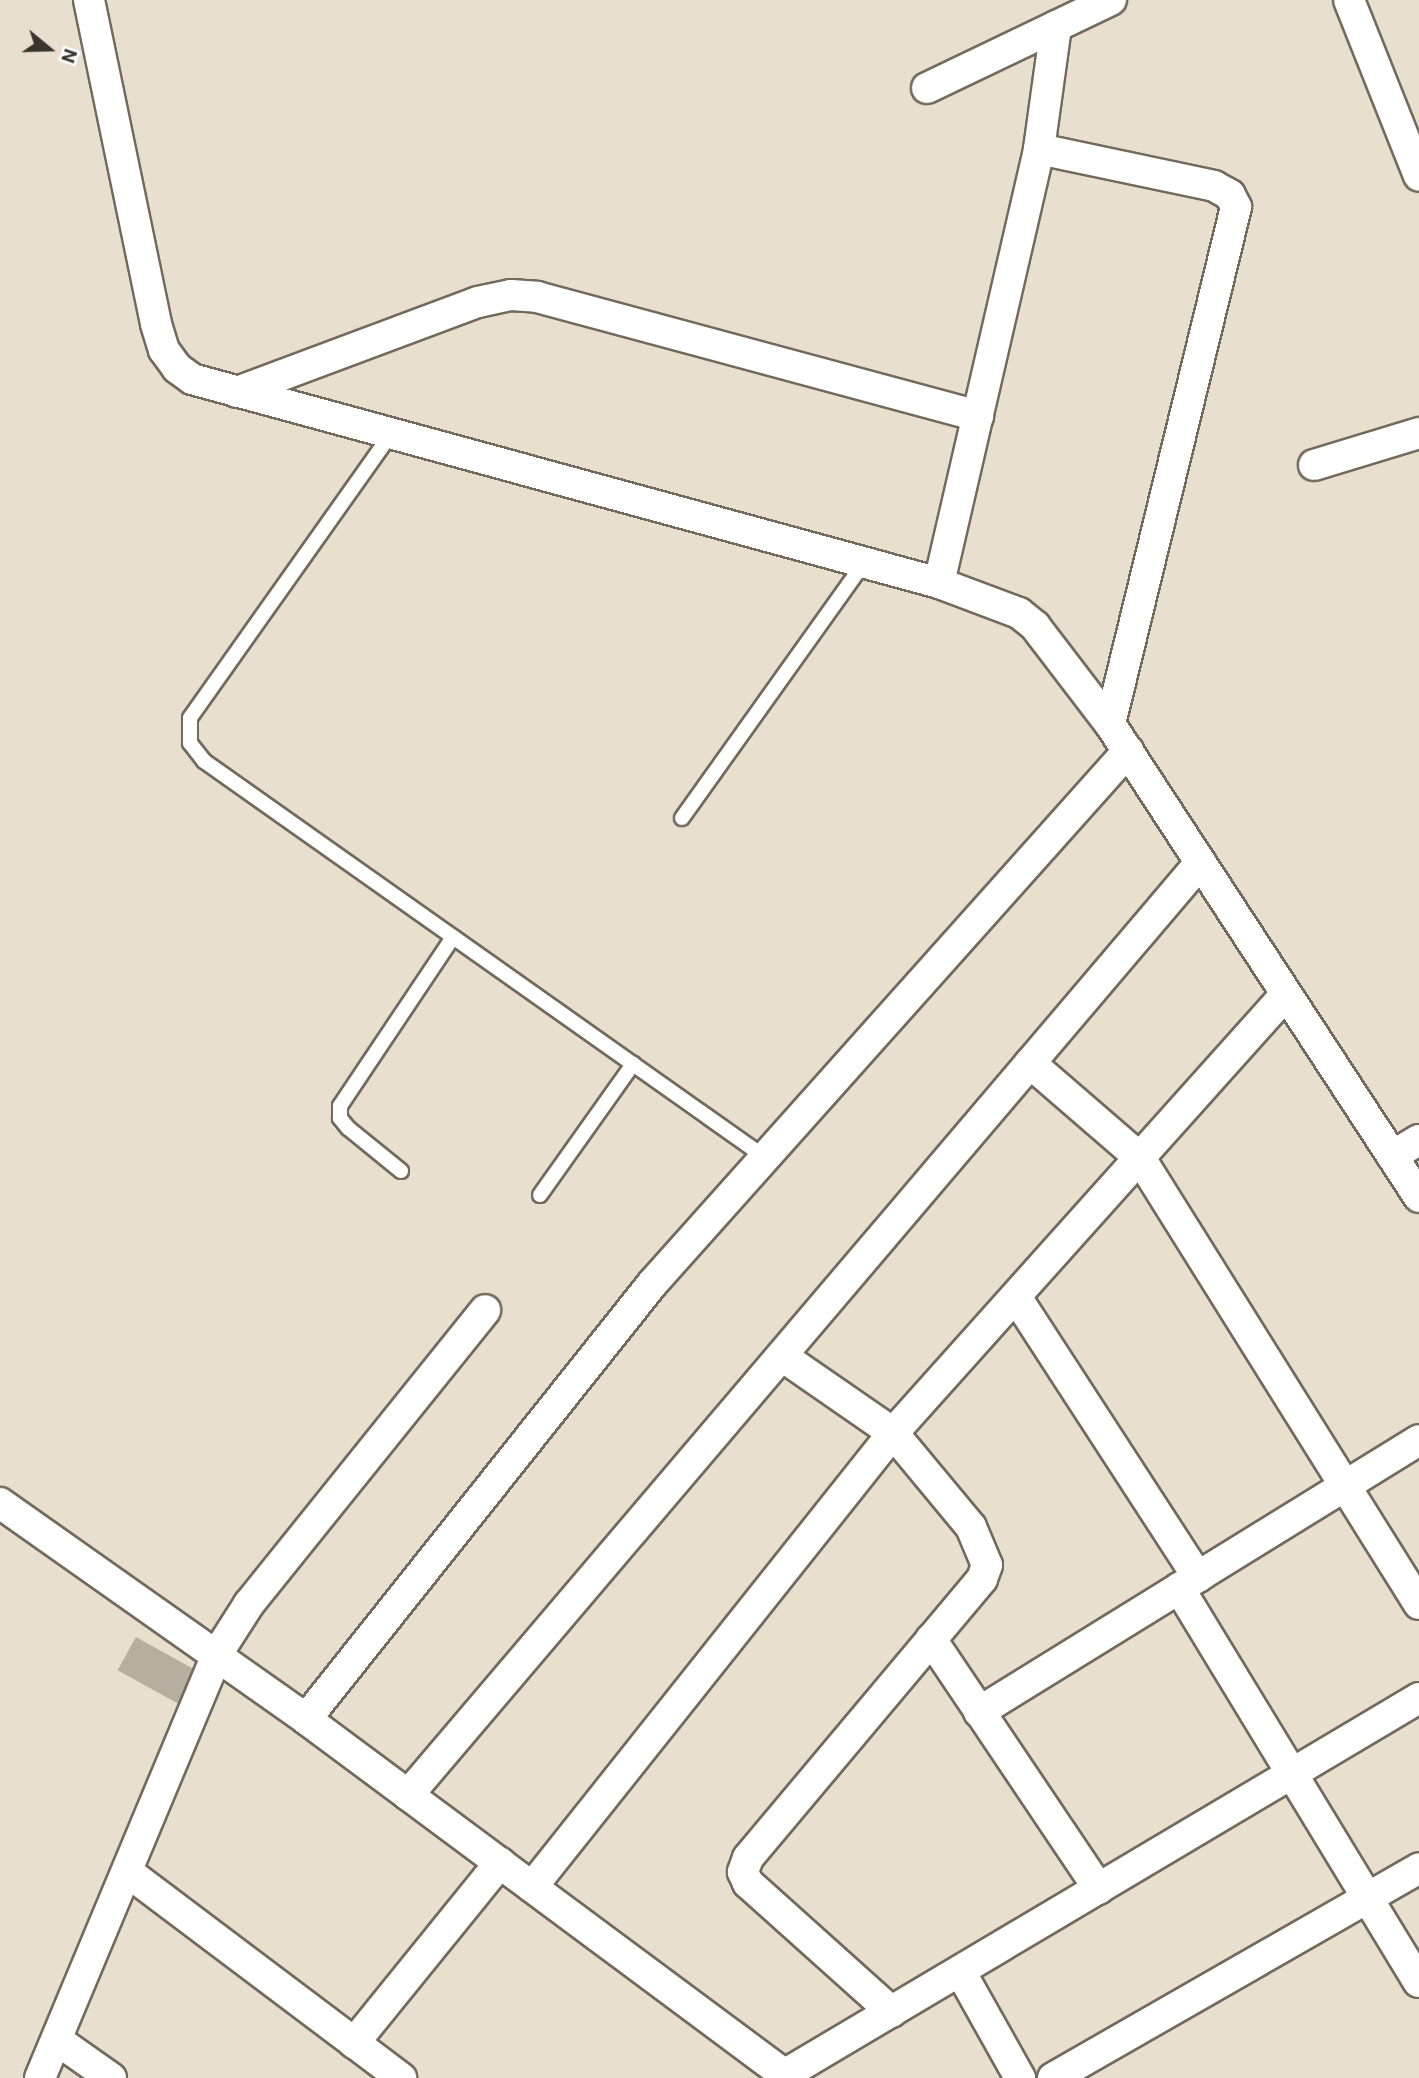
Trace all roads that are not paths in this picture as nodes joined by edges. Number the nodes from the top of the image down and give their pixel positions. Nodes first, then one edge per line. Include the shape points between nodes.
1 (89, 0) edge
2 (1111, 0) edge
3 (1349, 0) edge
4 (1056, 26) junction
5 (927, 88) dead end
6 (1408, 120) edge
7 (1039, 149) junction
8 (1419, 176) edge
9 (237, 392) junction
10 (978, 416) junction
11 (1419, 433) edge
12 (391, 434) junction
13 (1314, 466) dead end
14 (864, 563) junction
15 (939, 583) junction
16 (1110, 724) junction
17 (1128, 751) junction
18 (682, 818) dead end
19 (1201, 862) junction
20 (453, 937) junction
21 (1286, 994) junction
22 (1030, 1063) junction
23 (633, 1064) junction
24 (1419, 1140) edge
25 (1392, 1156) junction
26 (1140, 1157) junction
27 (766, 1158) junction
28 (401, 1171) dead end
29 (540, 1195) dead end
30 (1419, 1197) edge
31 (1016, 1297) junction
32 (485, 1310) dead end
33 (782, 1356) junction
34 (893, 1433) junction
35 (1419, 1440) edge
36 (1343, 1487) junction
37 (0, 1503) edge
38 (1189, 1583) junction
39 (1419, 1604) edge
40 (931, 1639) junction
41 (217, 1654) junction
42 (1419, 1698) edge
43 (979, 1712) junction
44 (306, 1719) junction
45 (1293, 1774) junction
46 (408, 1795) junction
47 (500, 1863) junction
48 (1419, 1868) edge
49 (129, 1873) junction
50 (532, 1887) junction
51 (1099, 1889) junction
52 (1371, 1898) junction
53 (960, 1971) junction
54 (1419, 1982) edge
55 (892, 2012) junction
56 (57, 2040) junction
57 (354, 2043) junction
58 (782, 2076) edge
59 (40, 2078) edge
60 (111, 2078) edge
61 (401, 2078) edge
62 (1020, 2078) edge
63 (1053, 2078) edge

1 - 9 street via 164,350 192,379
2 - 4 street
3 - 6 street
4 - 5 street
4 - 7 street
6 - 8 street
7 - 10 street
7 - 16 street via 1214,186 1230,195 1236,207
9 - 10 street via 478,302 511,295 537,297
9 - 12 street
10 - 15 street
11 - 13 street
12 - 14 street
12 - 20 lane via 190,718 190,743 204,761
14 - 15 street
14 - 18 lane
15 - 16 street via 996,601 1035,626
16 - 17 street
17 - 19 street
17 - 27 street
19 - 21 street
19 - 22 street
20 - 23 lane
20 - 28 lane via 340,1107 348,1128
21 - 25 street
21 - 26 street
22 - 26 street
22 - 33 street
23 - 27 lane
23 - 29 lane
24 - 25 street
25 - 30 street
26 - 31 street
26 - 36 street
27 - 44 street via 652,1284
31 - 34 street
31 - 38 street
32 - 41 street via 249,1604
33 - 34 street
33 - 46 street
34 - 40 street via 971,1527 987,1565 982,1579
34 - 50 street
35 - 36 street
36 - 38 street
36 - 39 street
37 - 41 street
38 - 43 street
38 - 45 street
40 - 43 street
40 - 55 street via 748,1858 743,1871 748,1883
41 - 44 street
41 - 49 street
42 - 45 street
43 - 51 street
44 - 46 street
45 - 51 street
45 - 52 street
46 - 47 street
47 - 50 street
47 - 57 street
48 - 52 street
49 - 56 street
49 - 57 street
50 - 58 street
51 - 53 street
52 - 54 street
52 - 63 street
53 - 55 street
53 - 62 street
55 - 58 street
56 - 59 street
56 - 60 street
57 - 61 street

